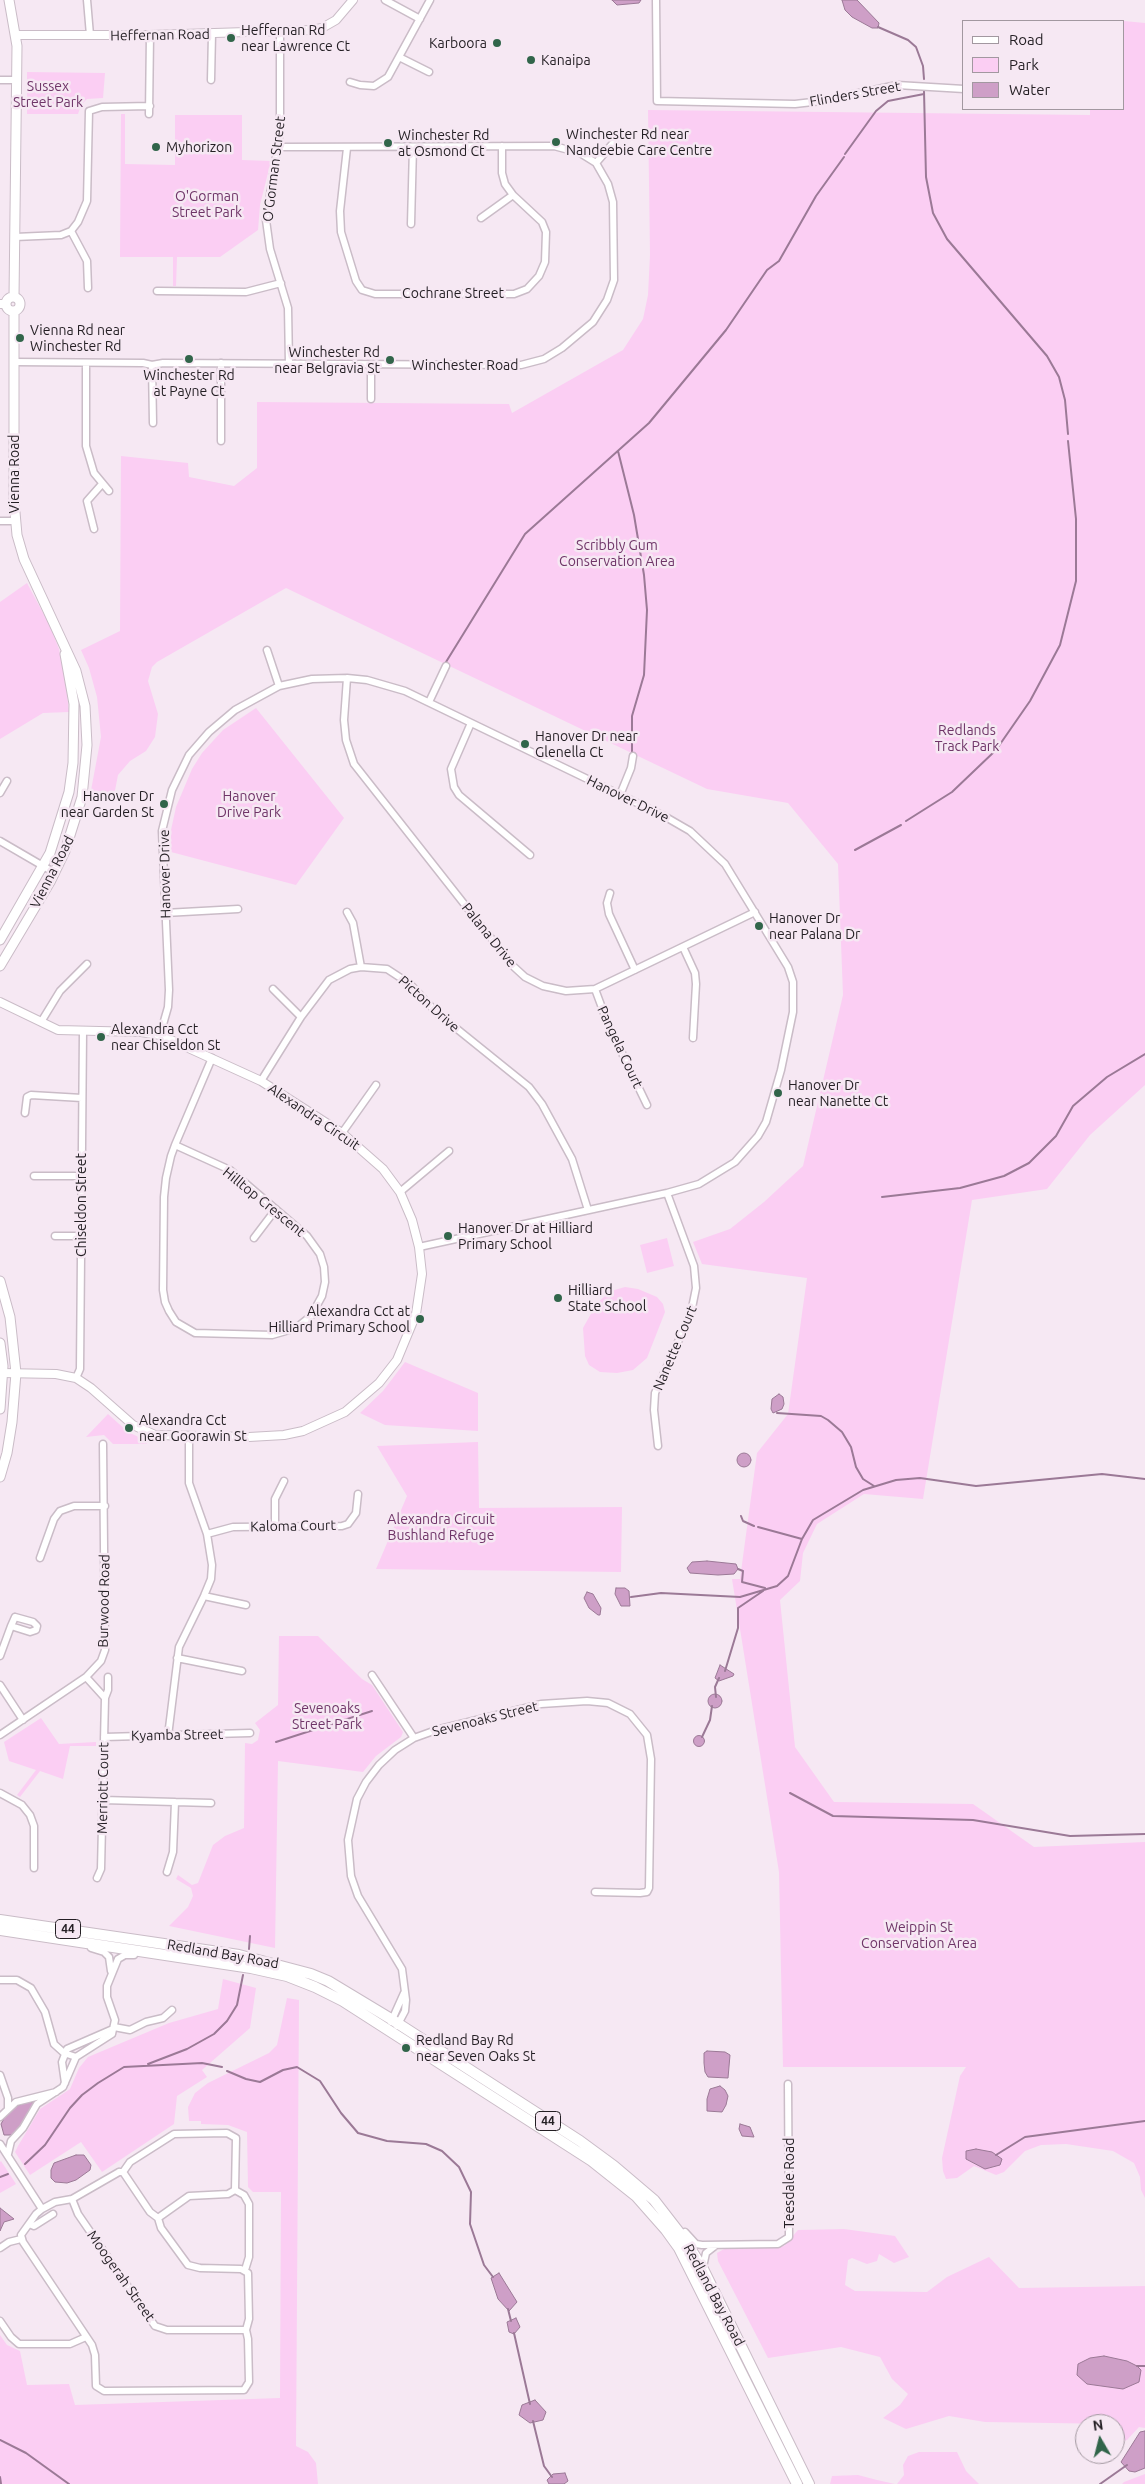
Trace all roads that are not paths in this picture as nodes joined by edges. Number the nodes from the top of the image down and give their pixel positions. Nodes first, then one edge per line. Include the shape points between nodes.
1 (9, 0) edge
2 (88, 0) edge
3 (353, 0) edge
4 (385, 0) edge
5 (430, 0) edge
6 (656, 0) edge
7 (420, 19) junction
8 (280, 32) junction
9 (212, 34) junction
10 (16, 35) junction
11 (90, 35) junction
12 (150, 35) junction
13 (399, 57) junction
14 (429, 72) dead end
15 (0, 80) edge
16 (16, 80) junction
17 (211, 80) dead end
18 (350, 82) dead end
19 (962, 90) edge
20 (150, 106) junction
21 (150, 114) dead end
22 (614, 142) dead end
23 (502, 146) junction
24 (279, 147) junction
25 (347, 148) junction
26 (413, 148) junction
27 (596, 163) junction
28 (513, 195) junction
29 (481, 218) dead end
30 (411, 224) dead end
31 (71, 231) junction
32 (15, 237) junction
33 (281, 283) junction
34 (88, 288) dead end
35 (157, 292) dead end
36 (14, 297) junction
37 (3, 304) edge
38 (14, 312) junction
39 (14, 362) junction
40 (86, 363) junction
41 (221, 363) junction
42 (289, 364) junction
43 (370, 364) junction
44 (152, 366) junction
45 (371, 399) dead end
46 (152, 423) dead end
47 (221, 441) dead end
48 (102, 484) junction
49 (109, 491) dead end
50 (0, 521) edge
51 (14, 521) junction
52 (94, 528) dead end
53 (56, 628) junction
54 (267, 650) dead end
55 (446, 666) dead end
56 (347, 678) junction
57 (279, 686) junction
58 (429, 702) junction
59 (471, 723) junction
60 (633, 756) dead end
61 (7, 781) dead end
62 (0, 793) edge
63 (620, 795) junction
64 (0, 840) edge
65 (530, 855) dead end
66 (43, 867) junction
67 (55, 873) junction
68 (610, 893) dead end
69 (238, 909) dead end
70 (347, 912) dead end
71 (755, 912) junction
72 (166, 913) junction
73 (0, 940) edge
74 (683, 947) junction
75 (87, 964) dead end
76 (0, 966) edge
77 (361, 967) junction
78 (635, 970) junction
79 (273, 989) dead end
80 (595, 989) junction
81 (0, 1002) edge
82 (301, 1017) junction
83 (41, 1022) junction
84 (83, 1032) junction
85 (160, 1035) junction
86 (693, 1038) dead end
87 (212, 1058) junction
88 (261, 1081) junction
89 (376, 1085) dead end
90 (82, 1098) junction
91 (647, 1105) dead end
92 (25, 1113) dead end
93 (342, 1133) junction
94 (175, 1145) junction
95 (449, 1150) dead end
96 (34, 1176) dead end
97 (82, 1176) junction
98 (400, 1192) junction
99 (667, 1194) junction
100 (276, 1209) junction
101 (588, 1210) junction
102 (55, 1236) dead end
103 (81, 1236) junction
104 (254, 1238) dead end
105 (419, 1247) junction
106 (0, 1282) edge
107 (0, 1343) edge
108 (16, 1372) junction
109 (2, 1373) junction
110 (76, 1378) junction
111 (0, 1409) edge
112 (189, 1437) junction
113 (103, 1444) dead end
114 (658, 1446) dead end
115 (0, 1477) edge
116 (284, 1481) dead end
117 (358, 1494) dead end
118 (105, 1506) junction
119 (275, 1526) junction
120 (207, 1534) junction
121 (40, 1558) dead end
122 (204, 1596) junction
123 (246, 1605) dead end
124 (11, 1626) dead end
125 (0, 1656) edge
126 (177, 1658) junction
127 (242, 1671) dead end
128 (372, 1675) dead end
129 (86, 1677) junction
130 (108, 1677) dead end
131 (0, 1685) edge
132 (104, 1698) junction
133 (23, 1720) junction
134 (250, 1733) dead end
135 (0, 1736) edge
136 (168, 1736) junction
137 (104, 1737) junction
138 (414, 1738) junction
139 (0, 1793) edge
140 (102, 1800) junction
141 (175, 1802) junction
142 (210, 1803) dead end
143 (34, 1868) dead end
144 (167, 1872) dead end
145 (98, 1878) dead end
146 (595, 1892) dead end
147 (0, 1920) edge
148 (0, 1930) edge
149 (29, 1934) junction
150 (193, 1958) junction
151 (112, 1972) junction
152 (0, 1980) edge
153 (172, 2010) dead end
154 (393, 2025) junction
155 (114, 2028) junction
156 (64, 2053) junction
157 (76, 2058) junction
158 (0, 2075) edge
159 (66, 2084) junction
160 (788, 2084) dead end
161 (56, 2092) junction
162 (8, 2098) junction
163 (16, 2102) junction
164 (8, 2108) junction
165 (0, 2117) edge
166 (11, 2141) junction
167 (0, 2144) edge
168 (8, 2154) junction
169 (123, 2172) junction
170 (235, 2190) junction
171 (72, 2199) junction
172 (42, 2209) junction
173 (53, 2214) dead end
174 (666, 2214) junction
175 (158, 2218) junction
176 (29, 2224) junction
177 (21, 2239) junction
178 (716, 2245) junction
179 (0, 2248) edge
180 (703, 2269) junction
181 (245, 2270) junction
182 (0, 2321) edge
183 (246, 2330) junction
184 (86, 2337) junction
185 (797, 2484) edge
186 (809, 2484) edge

1 - 10 main road
2 - 11 street
3 - 8 street, Heffernan Road via 336,20 322,28
4 - 7 street
5 - 7 street
6 - 19 street, Flinders Street via 657,101 795,104 896,85
7 - 13 street
8 - 9 street, Heffernan Road
8 - 24 street, O'Gorman Street
9 - 12 street, Heffernan Road
9 - 17 street
10 - 11 street, Heffernan Road
10 - 16 main road
11 - 12 street, Heffernan Road
12 - 20 street
13 - 14 street
13 - 18 street via 382,82 374,86
15 - 16 street
16 - 32 main road
20 - 21 street
20 - 31 street via 102,107 89,112 87,201 83,214
22 - 27 street
23 - 26 street
23 - 27 street via 563,148
23 - 28 street, Cochrane Street via 502,173
24 - 25 street
24 - 33 street, O'Gorman Street via 266,220 270,249
25 - 26 street
25 - 28 street, Cochrane Street via 341,232 356,281 368,293 514,294 527,289 539,276 545,262 546,232 542,222
26 - 30 street
27 - 43 street, Winchester Road via 614,202 614,263 610,294 593,322 552,355 530,364
28 - 29 street
31 - 32 street via 50,237
31 - 34 street via 87,261
32 - 36 main road
33 - 35 street via 246,292
33 - 42 street, O'Gorman Street via 290,320
36 - 37 main road
36 - 38 main road via 21,306
37 - 38 main road
38 - 39 main road, Vienna Road
39 - 40 street, Winchester Road
39 - 51 main road, Vienna Road
40 - 44 street, Winchester Road via 142,363
40 - 48 street via 86,446 94,473
41 - 42 street, Winchester Road
41 - 44 street, Winchester Road via 163,363
41 - 47 street
42 - 43 street, Winchester Road
43 - 45 street
44 - 46 street
48 - 49 street
48 - 52 street via 87,501
50 - 51 street
51 - 53 main road, Vienna Road via 24,559
53 - 66 main road, Vienna Road via 72,692 73,763 64,814
53 - 67 main road, Vienna Road via 67,647 80,684 87,745 78,815
54 - 57 street
55 - 58 street
56 - 57 street, Hanover Drive via 321,678
56 - 58 street, Hanover Drive via 386,684
56 - 80 street, Palana Drive via 346,740 354,764 392,815 525,977 543,986 566,991
57 - 72 street, Hanover Drive via 235,710 209,732 177,777 162,831
58 - 59 street, Hanover Drive
59 - 63 street, Hanover Drive
59 - 65 street via 451,769 454,787 459,795
60 - 63 street
61 - 62 street
63 - 71 street, Hanover Drive via 684,828 710,848 725,864
64 - 66 street
66 - 67 street
66 - 73 main road, Vienna Road
67 - 76 main road, Vienna Road
68 - 78 street via 607,903 609,914
69 - 72 street
70 - 77 street via 353,922
71 - 74 street, Palana Drive
71 - 99 street, Hanover Drive via 788,967 794,996 771,1106 758,1136 735,1162 700,1184
72 - 85 street, Hanover Drive via 168,1007
74 - 78 street, Palana Drive
74 - 86 street via 695,973
75 - 83 street via 60,991
77 - 82 street, Picton Drive via 329,980
77 - 101 street, Picton Drive via 387,969 398,975 436,1012 529,1087 572,1159
78 - 80 street, Palana Drive
79 - 82 street
80 - 91 street, Pangela Court
81 - 83 street, Alexandra Circuit
82 - 88 street, Picton Drive
83 - 84 street, Alexandra Circuit via 58,1030
84 - 85 street, Alexandra Circuit
84 - 90 street, Chiseldon Street
85 - 87 street, Alexandra Circuit
87 - 88 street, Alexandra Circuit
87 - 94 street, Hilltop Crescent
88 - 93 street, Alexandra Circuit
89 - 93 street
90 - 92 street via 31,1094 27,1097
90 - 97 street, Chiseldon Street
93 - 98 street, Alexandra Circuit via 383,1169
94 - 100 street, Hilltop Crescent via 230,1170
94 - 100 street, Hilltop Crescent via 164,1196 163,1290 168,1311 185,1328 208,1335 272,1335 296,1328 311,1316 322,1296 325,1282 322,1260 307,1236
95 - 98 street
96 - 97 street
97 - 103 street, Chiseldon Street
98 - 105 street, Alexandra Circuit
99 - 101 street, Hanover Drive
99 - 114 street, Nanette Court via 694,1266 696,1288 691,1313 655,1393
100 - 104 street
101 - 105 street, Hanover Drive
102 - 103 street
103 - 110 street, Chiseldon Street via 80,1369
105 - 112 street, Alexandra Circuit via 421,1284 412,1326 397,1360 367,1394 340,1415 303,1431 266,1436
106 - 108 main road via 10,1317
107 - 109 main road
108 - 109 street, Alexandra Circuit
108 - 110 street, Alexandra Circuit
108 - 115 main road via 12,1422
109 - 111 main road
110 - 112 street, Alexandra Circuit via 133,1425 156,1434
112 - 120 street via 189,1483
113 - 118 street, Burwood Road
116 - 119 street via 275,1498
117 - 119 street, Kaloma Court via 356,1513 348,1524
118 - 121 street via 74,1506 60,1511
118 - 129 street, Burwood Road via 105,1650 101,1661
119 - 120 street, Kaloma Court via 233,1527
120 - 122 street via 212,1565
122 - 123 street
122 - 126 street via 183,1636
124 - 125 street
126 - 127 street
126 - 136 street
128 - 138 street
129 - 132 street
129 - 133 street, Burwood Road
130 - 132 street, Merriott Court
131 - 133 street
132 - 137 street, Merriott Court
133 - 135 street, Burwood Road
134 - 136 street, Kyamba Street
136 - 137 street, Kyamba Street
137 - 140 street, Merriott Court
138 - 146 street, Sevenoaks Street via 540,1704 601,1703 619,1707 630,1714 647,1735 651,1758 650,1882 647,1892
138 - 154 street, Sevenoaks Street via 379,1765 366,1782 357,1799 348,1840 351,1876 358,1896 402,1969 405,1989
139 - 143 street via 22,1806 30,1815 34,1826
140 - 141 street
140 - 145 street, Merriott Court via 102,1869
141 - 142 street
141 - 144 street via 173,1852
147 - 154 main road, Redland Bay Road / 44 via 265,1960 328,1981
148 - 149 main road, Redland Bay Road / 44
149 - 150 main road, Redland Bay Road / 44
149 - 151 street via 49,1942 98,1950 109,1957
150 - 151 street via 172,1961 125,1955 118,1959
150 - 154 main road, Redland Bay Road / 44 via 287,1976
151 - 155 street via 106,1991
152 - 156 street via 17,1980 31,1988 45,2012 54,2044
153 - 155 street via 163,2018 130,2030
154 - 174 main road, Redland Bay Road / 44 via 614,2166
154 - 185 main road, Redland Bay Road / 44 via 617,2180 650,2211 691,2268
155 - 156 street via 74,2045
155 - 157 street via 110,2037
156 - 157 street
156 - 159 street via 62,2062
157 - 159 street
158 - 162 street
159 - 161 street
160 - 178 street, Teesdale Road via 789,2237 778,2244
161 - 163 street
161 - 166 street via 37,2104
162 - 163 street
162 - 164 street
163 - 164 street
164 - 165 street
166 - 167 street
166 - 168 street
167 - 168 street
168 - 172 street
169 - 170 street via 130,2162 174,2134 227,2133 237,2142
169 - 171 street via 114,2173
169 - 175 street via 150,2212
170 - 175 street via 228,2194 189,2196
170 - 181 street via 244,2195 249,2204 249,2257
171 - 172 street via 55,2202
171 - 183 street, Moogerah Street via 78,2214 155,2326 167,2330
172 - 176 street
173 - 176 street via 34,2226
174 - 178 street, Teesdale Road via 696,2244
174 - 180 main road, Redland Bay Road / 44
175 - 181 street via 161,2228 188,2265
176 - 177 street
177 - 179 street
177 - 184 street
178 - 180 street via 706,2253
180 - 186 main road, Redland Bay Road / 44
181 - 183 street via 249,2277
182 - 184 street via 19,2344 70,2344
183 - 184 street via 249,2382 248,2387 239,2392 101,2390 96,2384 94,2350

